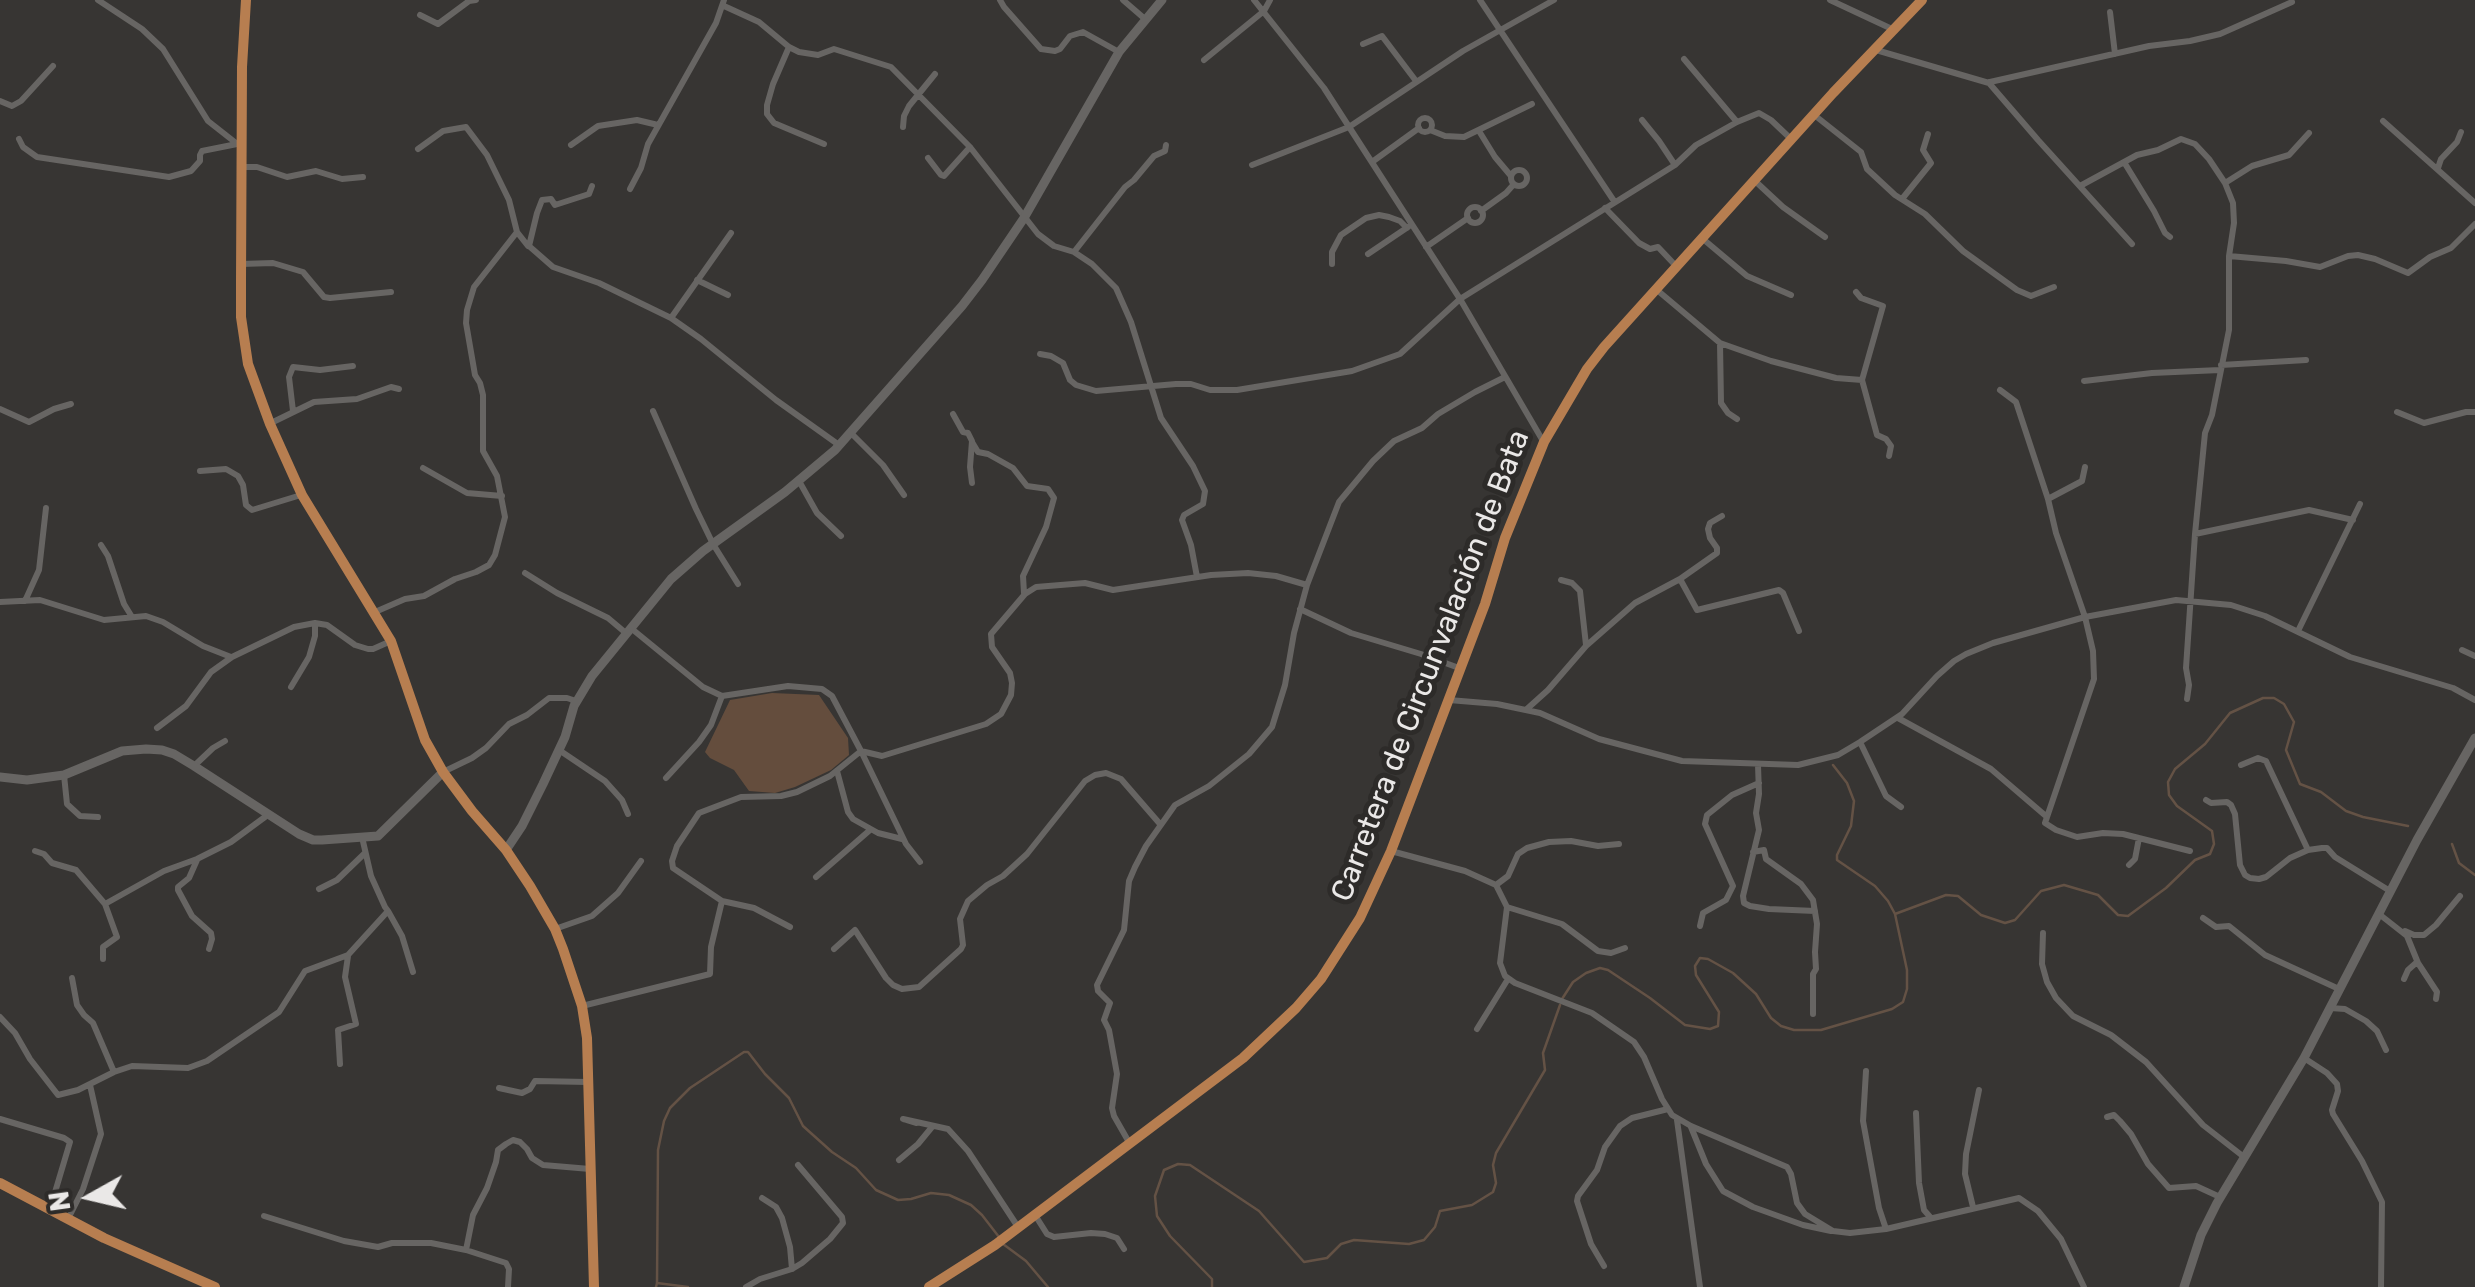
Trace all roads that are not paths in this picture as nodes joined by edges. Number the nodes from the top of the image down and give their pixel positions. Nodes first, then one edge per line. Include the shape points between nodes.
1 (98, 0) edge
2 (246, 0) edge
3 (476, 0) edge
4 (1000, 0) edge
5 (1123, 0) edge
6 (1162, 0) edge
7 (1254, 0) edge
8 (1270, 0) edge
9 (1480, 0) edge
10 (1554, 0) edge
11 (1830, 0) edge
12 (1922, 0) edge
13 (2292, 2) dead end
14 (724, 3) edge
15 (1264, 11) junction
16 (2110, 12) dead end
17 (420, 15) dead end
18 (1145, 19) junction
19 (1501, 29) junction
20 (1894, 30) junction
21 (1363, 44) dead end
22 (789, 46) junction
23 (1875, 50) junction
24 (1119, 52) junction
25 (2115, 54) junction
26 (1684, 58) dead end
27 (1204, 60) dead end
28 (53, 66) dead end
29 (935, 74) dead end
30 (1416, 81) junction
31 (1989, 83) junction
32 (919, 94) junction
33 (0, 101) edge
34 (1532, 104) dead end
35 (1814, 114) junction
36 (1642, 120) dead end
37 (2383, 121) dead end
38 (1737, 122) junction
39 (658, 125) junction
40 (903, 127) dead end
41 (1349, 127) junction
42 (1479, 131) junction
43 (2461, 132) dead end
44 (2309, 133) dead end
45 (1928, 134) dead end
46 (20, 138) dead end
47 (1791, 139) junction
48 (570, 144) dead end
49 (824, 144) dead end
50 (1166, 144) dead end
51 (240, 145) junction
52 (970, 147) junction
53 (418, 149) dead end
54 (928, 158) dead end
55 (1372, 162) junction
56 (2124, 162) junction
57 (1252, 164) dead end
58 (1674, 165) junction
59 (242, 166) junction
60 (2438, 168) junction
61 (362, 178) dead end
62 (1754, 180) junction
63 (2225, 183) junction
64 (592, 186) dead end
65 (2080, 186) junction
66 (630, 189) dead end
67 (1902, 199) junction
68 (1614, 201) junction
69 (2475, 203) edge
70 (1606, 208) junction
71 (1024, 218) junction
72 (2475, 224) edge
73 (1410, 227) junction
74 (516, 232) junction
75 (731, 233) dead end
76 (1825, 237) dead end
77 (2170, 237) dead end
78 (1702, 238) junction
79 (2132, 244) dead end
80 (529, 246) junction
81 (1426, 247) junction
82 (1074, 252) junction
83 (1368, 254) dead end
84 (2230, 256) junction
85 (241, 264) junction
86 (1332, 264) dead end
87 (1676, 266) junction
88 (696, 280) junction
89 (2054, 287) dead end
90 (1656, 289) junction
91 (391, 292) dead end
92 (1856, 292) dead end
93 (728, 295) dead end
94 (1791, 295) dead end
95 (1460, 299) junction
96 (671, 318) junction
97 (1720, 343) junction
98 (1040, 354) dead end
99 (2306, 360) dead end
100 (353, 366) dead end
101 (2220, 368) junction
102 (1505, 377) junction
103 (1862, 380) junction
104 (2084, 380) dead end
105 (1150, 386) junction
106 (399, 390) dead end
107 (2000, 390) dead end
108 (71, 404) dead end
109 (0, 409) edge
110 (293, 411) junction
111 (653, 411) dead end
112 (2397, 412) dead end
113 (2475, 412) edge
114 (953, 414) dead end
115 (1737, 419) dead end
116 (270, 424) junction
117 (850, 434) junction
118 (972, 442) junction
119 (1544, 442) junction
120 (840, 445) junction
121 (1889, 456) dead end
122 (2085, 467) dead end
123 (424, 468) dead end
124 (200, 471) dead end
125 (799, 481) junction
126 (972, 483) dead end
127 (302, 495) junction
128 (904, 495) dead end
129 (502, 496) junction
130 (2048, 498) junction
131 (2360, 504) dead end
132 (46, 508) dead end
133 (1722, 516) dead end
134 (2353, 520) junction
135 (2195, 534) junction
136 (841, 536) dead end
137 (713, 544) junction
138 (101, 545) dead end
139 (526, 573) dead end
140 (1197, 578) junction
141 (1680, 579) junction
142 (1561, 580) dead end
143 (738, 584) dead end
144 (1307, 585) junction
145 (1024, 594) junction
146 (25, 601) junction
147 (2190, 601) junction
148 (0, 602) edge
149 (1300, 609) junction
150 (374, 612) junction
151 (132, 617) junction
152 (2085, 617) junction
153 (315, 622) junction
154 (1799, 630) dead end
155 (2298, 630) junction
156 (630, 632) junction
157 (391, 641) junction
158 (1586, 646) junction
159 (2462, 650) dead end
160 (2475, 656) edge
161 (232, 658) junction
162 (1459, 668) junction
163 (291, 686) dead end
164 (722, 696) junction
165 (2187, 698) dead end
166 (1448, 700) junction
167 (2475, 700) edge
168 (574, 706) junction
169 (1527, 709) junction
170 (1897, 717) junction
171 (157, 728) dead end
172 (2475, 738) edge
173 (225, 741) dead end
174 (1860, 742) junction
175 (559, 750) junction
176 (861, 751) junction
177 (1758, 765) junction
178 (2241, 765) dead end
179 (194, 766) junction
180 (837, 771) junction
181 (443, 772) junction
182 (64, 776) junction
183 (0, 777) edge
184 (666, 778) dead end
185 (1759, 783) junction
186 (2206, 800) dead end
187 (1902, 807) dead end
188 (269, 814) junction
189 (628, 814) dead end
190 (98, 817) dead end
191 (2047, 817) junction
192 (1160, 824) junction
193 (870, 830) junction
194 (362, 838) junction
195 (2139, 838) junction
196 (904, 839) junction
197 (1619, 844) dead end
198 (506, 850) junction
199 (1392, 850) junction
200 (2308, 850) junction
201 (35, 851) dead end
202 (2190, 851) dead end
203 (365, 853) junction
204 (1752, 853) junction
205 (197, 859) junction
206 (641, 861) dead end
207 (920, 862) dead end
208 (2129, 865) dead end
209 (816, 877) dead end
210 (1496, 885) junction
211 (319, 890) dead end
212 (2390, 891) junction
213 (2460, 896) dead end
214 (722, 902) junction
215 (105, 904) junction
216 (1507, 907) junction
217 (388, 911) junction
218 (1816, 911) junction
219 (2378, 914) junction
220 (2203, 918) dead end
221 (1700, 926) dead end
222 (790, 927) dead end
223 (556, 929) junction
224 (2401, 929) junction
225 (2043, 933) dead end
226 (1625, 948) dead end
227 (209, 949) dead end
228 (834, 949) dead end
229 (348, 955) junction
230 (104, 959) dead end
231 (2417, 962) junction
232 (413, 972) dead end
233 (72, 978) dead end
234 (1508, 979) junction
235 (2404, 979) dead end
236 (2338, 989) junction
237 (2436, 999) dead end
238 (582, 1006) junction
239 (2330, 1008) junction
240 (1812, 1014) dead end
241 (0, 1017) edge
242 (1477, 1029) dead end
243 (2386, 1050) dead end
244 (2304, 1058) junction
245 (340, 1064) dead end
246 (1866, 1071) dead end
247 (114, 1072) junction
248 (590, 1082) junction
249 (90, 1085) junction
250 (499, 1088) dead end
251 (1979, 1090) dead end
252 (1668, 1109) junction
253 (1916, 1113) dead end
254 (2107, 1117) dead end
255 (1677, 1118) junction
256 (0, 1119) edge
257 (916, 1122) dead end
258 (1691, 1126) junction
259 (932, 1127) junction
260 (1130, 1144) junction
261 (2244, 1157) junction
262 (899, 1160) dead end
263 (798, 1166) dead end
264 (590, 1169) junction
265 (0, 1184) edge
266 (2220, 1197) junction
267 (762, 1198) dead end
268 (1973, 1208) junction
269 (50, 1209) junction
270 (1035, 1215) junction
271 (264, 1216) dead end
272 (68, 1218) junction
273 (1932, 1218) junction
274 (1018, 1228) junction
275 (1886, 1228) junction
276 (1833, 1231) junction
277 (1124, 1249) dead end
278 (466, 1250) junction
279 (1604, 1266) dead end
280 (792, 1269) junction
281 (215, 1287) edge
282 (508, 1287) edge
283 (594, 1287) edge
284 (746, 1287) edge
285 (929, 1287) edge
286 (1700, 1287) edge
287 (2084, 1287) edge
288 (2184, 1287) edge
289 (2381, 1287) edge

1 - 51 street via 164,49 208,121
2 - 51 main road
3 - 17 street via 438,24
4 - 24 street via 1041,49 1060,49 1083,32
5 - 18 street
6 - 18 street
7 - 15 street
8 - 15 street
9 - 19 street
10 - 19 street
11 - 20 street
12 - 20 main road, Carretera de Circunvalación de Bata
13 - 25 street via 2220,34
14 - 22 street
14 - 39 street
15 - 27 street
15 - 41 street
16 - 25 street
18 - 24 street
19 - 30 street
19 - 68 street
20 - 23 main road, Carretera de Circunvalación de Bata
21 - 30 street via 1382,36
22 - 32 street via 891,66
22 - 49 street via 767,114
23 - 31 street
23 - 35 main road, Carretera de Circunvalación de Bata
24 - 71 street
25 - 31 street
26 - 38 street
28 - 33 street via 22,101
29 - 32 street
30 - 41 street
31 - 65 street
32 - 40 street
32 - 52 street
34 - 42 street
35 - 47 main road, Carretera de Circunvalación de Bata
35 - 67 street via 1861,152 1867,168
36 - 58 street
37 - 60 street
38 - 47 street via 1759,113
38 - 58 street
39 - 48 street via 637,120 598,126
39 - 66 street
41 - 55 street
41 - 57 street
42 - 55 street via 1456,138 1419,128
42 - 81 street via 1513,180 1478,222 1468,218
43 - 60 street
44 - 63 street via 2288,155
45 - 67 street via 1924,150 1931,162
46 - 51 street via 38,157 169,177 194,168 202,151
47 - 62 main road, Carretera de Circunvalación de Bata
50 - 82 street
51 - 59 main road
52 - 54 street via 944,176
52 - 71 street
53 - 74 street via 442,130 466,127 488,155
55 - 73 street
56 - 63 street via 2187,140
56 - 65 street
56 - 77 street
58 - 68 street
59 - 61 street via 287,177 316,171
59 - 85 main road
60 - 69 street
62 - 76 street
62 - 78 main road, Carretera de Circunvalación de Bata
63 - 84 street via 2234,214
64 - 80 street via 589,194 556,205 542,200
65 - 79 street
67 - 89 street via 2017,290 2031,296
68 - 70 street
70 - 87 street via 1638,243 1658,247
70 - 95 street
71 - 82 street via 1054,246
71 - 117 street via 982,280
72 - 84 street via 2451,248 2408,273 2358,256 2320,267
73 - 81 street
73 - 83 street
73 - 86 street via 1389,216 1366,218 1337,240
74 - 80 street
74 - 129 street via 474,288 466,323 483,395 484,450
75 - 88 street
78 - 87 main road, Carretera de Circunvalación de Bata
78 - 94 street via 1746,276
80 - 96 street via 553,267
81 - 95 street
82 - 105 street via 1116,288
84 - 101 street via 2229,330
85 - 91 street via 303,272 324,297
85 - 116 main road via 246,352
87 - 90 main road, Carretera de Circunvalación de Bata
88 - 93 street
88 - 96 street
90 - 97 street
90 - 119 main road, Carretera de Circunvalación de Bata via 1604,346
92 - 103 street via 1883,306
95 - 102 street
95 - 105 street via 1400,354 1352,371 1237,390
96 - 120 street
97 - 103 street
97 - 115 street via 1721,403
98 - 105 street via 1062,362 1070,380 1088,390
99 - 101 street
100 - 110 street via 293,368
101 - 104 street
101 - 135 street via 2204,432
102 - 119 street
102 - 144 street via 1373,460 1332,515
103 - 121 street via 1877,436 1891,446
105 - 140 street via 1161,418 1205,491 1203,504 1182,520
106 - 110 street
107 - 130 street via 2016,402
108 - 109 street via 30,422
110 - 116 street
111 - 137 street
112 - 113 street via 2424,423
114 - 118 street
116 - 127 main road
117 - 120 street
117 - 128 street
118 - 126 street
118 - 145 street via 978,452 1014,468 1026,486 1048,489 1054,498 1023,576
119 - 162 main road, Carretera de Circunvalación de Bata
120 - 125 street
122 - 130 street via 2082,480
123 - 129 street via 462,491
124 - 127 street via 226,469 238,476 252,510
125 - 136 street via 817,513
125 - 137 street
127 - 150 main road
129 - 150 street via 505,517 490,565
130 - 152 street
131 - 134 street
132 - 146 street via 39,570
133 - 141 street via 1708,529 1717,553
134 - 135 street via 2309,510
134 - 155 street
135 - 147 street
137 - 143 street
137 - 156 street via 671,579
138 - 151 street
139 - 156 street
140 - 144 street via 1258,573
140 - 145 street via 1113,590 1072,582
141 - 154 street via 1697,610 1779,590
141 - 158 street via 1635,603
142 - 158 street via 1580,591
144 - 149 street
145 - 176 street via 991,634 1012,683 1000,714 888,756
146 - 148 street
146 - 151 street via 104,620
147 - 152 street
147 - 155 street via 2231,605
147 - 165 street
149 - 162 street via 1362,638
149 - 192 street via 1272,727 1250,754 1175,804
150 - 157 main road
151 - 161 street via 154,618
152 - 170 street via 1966,654
152 - 191 street via 2094,679
153 - 157 street via 368,649
153 - 161 street
153 - 163 street via 308,656
155 - 167 street via 2350,657
156 - 164 street
156 - 168 street
157 - 181 main road
158 - 169 street
159 - 160 street
161 - 171 street
162 - 166 main road, Carretera de Circunvalación de Bata
164 - 176 street via 788,686 822,689
164 - 184 street via 700,742
166 - 169 street
166 - 199 main road, Carretera de Circunvalación de Bata
168 - 175 street
168 - 181 street via 573,700 548,698 472,758
169 - 177 street via 1652,754
170 - 174 street
170 - 191 street via 1991,769
172 - 212 street
173 - 179 street
174 - 177 street via 1814,763
174 - 187 street via 1886,796
175 - 189 street via 605,781
175 - 198 street
176 - 180 street
176 - 196 street
177 - 185 street
178 - 200 street via 2266,760
179 - 182 street via 162,750 130,750
179 - 188 street
180 - 193 street via 848,812
180 - 214 street via 790,794 746,796 699,814 677,846 673,868
181 - 194 street via 378,836
181 - 198 main road
182 - 183 street
182 - 190 street via 67,804 80,816
185 - 204 street
185 - 221 street via 1706,815 1733,886 1726,900 1703,914
186 - 200 street via 2231,805 2240,865 2250,878 2266,877
188 - 194 street via 313,840
188 - 205 street
191 - 195 street via 2045,824 2077,837
192 - 228 street via 1122,778 1096,775 1027,854 968,900 960,918 961,950 920,987 902,990 886,978 855,930
192 - 260 street via 1129,881 1124,930 1097,985 1110,1003 1104,1020 1117,1074 1112,1108
193 - 196 street
193 - 209 street
194 - 203 street
195 - 202 street
195 - 208 street
196 - 207 street
197 - 210 street via 1571,841 1527,848
198 - 223 main road
199 - 210 street
199 - 260 main road, Carretera de Circunvalación de Bata via 1341,950 1296,1008 1244,1058
200 - 212 street via 2327,848
201 - 215 street via 76,870
203 - 211 street
203 - 217 street
204 - 218 street via 1764,850 1766,859 1801,884
204 - 218 street via 1742,896 1746,905
205 - 215 street
205 - 227 street via 178,890 211,933
206 - 223 street via 592,916
210 - 216 street
212 - 219 street
213 - 224 street via 2424,934
214 - 222 street via 754,908
214 - 238 street via 710,974
215 - 230 street via 116,938 103,947
216 - 226 street via 1562,924 1598,951
216 - 234 street via 1500,962
217 - 229 street
217 - 232 street
218 - 240 street
219 - 224 street
219 - 236 street
220 - 236 street via 2229,926 2265,954
223 - 238 main road
224 - 231 street
225 - 261 street via 2042,964 2056,998 2146,1062 2202,1125
229 - 245 street via 345,977 356,1024 338,1030
229 - 247 street via 305,971 280,1012 207,1061
231 - 235 street
231 - 237 street
233 - 247 street via 76,1005 93,1023
234 - 242 street
234 - 252 street via 1592,1014 1634,1042
236 - 239 street
238 - 248 main road
239 - 243 street via 2366,1021
239 - 244 street
241 - 249 street via 58,1096
244 - 261 street
244 - 289 street via 2338,1084 2333,1114 2382,1202
246 - 275 street via 1863,1121
247 - 249 street
248 - 250 street via 535,1082 522,1093
248 - 264 main road
249 - 272 street via 101,1134
251 - 268 street via 1964,1174
252 - 255 street
252 - 279 street via 1620,1126 1578,1196
253 - 273 street via 1924,1210
254 - 266 street via 2120,1121 2169,1188 2196,1186
255 - 258 street
255 - 286 street
256 - 269 street via 70,1142
257 - 259 street via 903,1120
258 - 276 street via 1787,1167 1800,1209
258 - 276 street via 1724,1191 1753,1207
259 - 262 street
259 - 274 street via 948,1129 960,1141
260 - 270 main road, Carretera de Circunvalación de Bata
261 - 266 street
263 - 280 street via 843,1223
264 - 278 street via 543,1165 520,1142 506,1144 473,1215
264 - 283 main road
265 - 269 main road
266 - 288 street
267 - 280 street via 782,1218
268 - 273 street
268 - 287 street via 2014,1198 2030,1204 2061,1240
269 - 272 main road
270 - 274 main road, Carretera de Circunvalación de Bata
270 - 277 street via 1054,1238 1105,1234
271 - 278 street via 378,1247 432,1243
272 - 281 main road
273 - 275 street
274 - 285 main road, Carretera de Circunvalación de Bata
275 - 276 street
278 - 282 street via 506,1263
280 - 284 street

